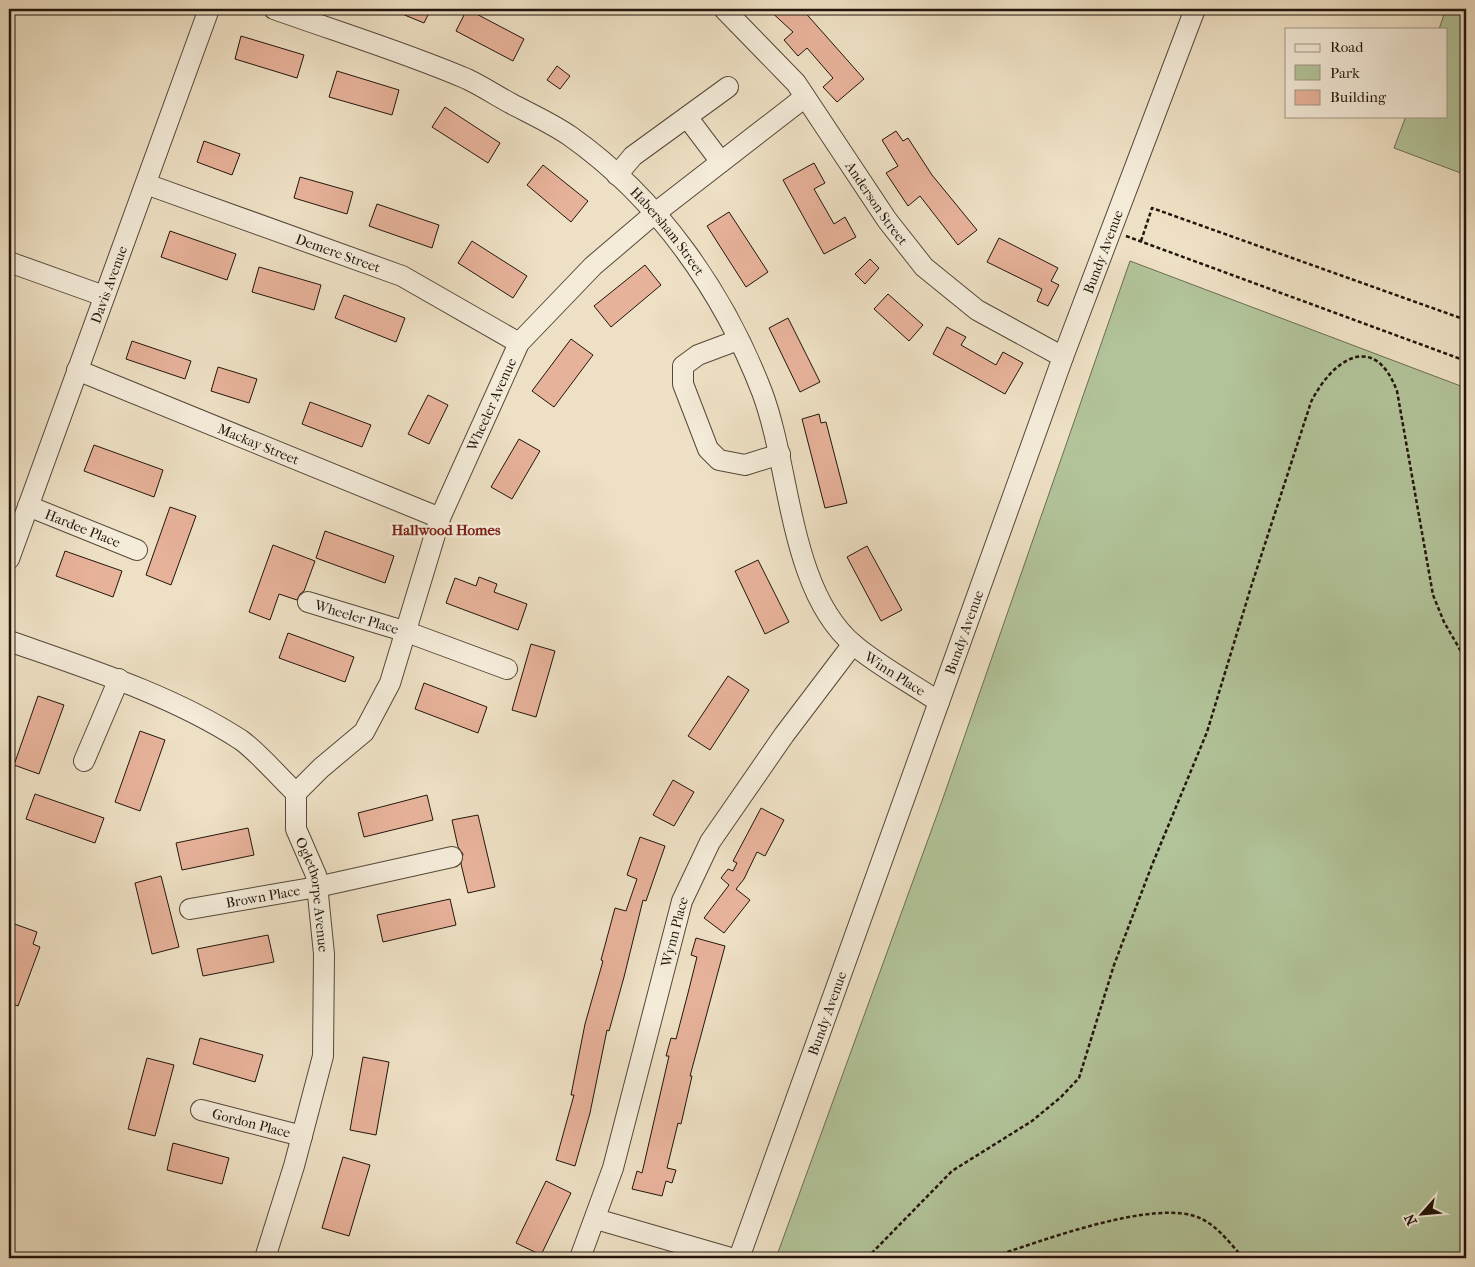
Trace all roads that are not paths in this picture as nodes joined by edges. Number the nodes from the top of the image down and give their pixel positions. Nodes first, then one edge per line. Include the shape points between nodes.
1 (209, 9) edge
2 (274, 9) edge
3 (724, 9) edge
4 (1195, 9) edge
5 (728, 87) dead end
6 (805, 97) junction
7 (687, 117) junction
8 (721, 162) junction
9 (617, 175) junction
10 (146, 184) junction
11 (654, 214) junction
12 (9, 262) edge
13 (104, 296) junction
14 (738, 340) junction
15 (519, 343) junction
16 (1063, 356) junction
17 (77, 370) junction
18 (780, 454) junction
19 (28, 506) junction
20 (440, 518) junction
21 (137, 550) dead end
22 (9, 558) edge
23 (308, 602) dead end
24 (407, 632) junction
25 (9, 642) edge
26 (853, 644) junction
27 (507, 669) dead end
28 (119, 679) junction
29 (939, 702) junction
30 (84, 761) dead end
31 (296, 794) junction
32 (452, 857) dead end
33 (317, 887) junction
34 (190, 909) dead end
35 (201, 1110) dead end
36 (302, 1136) junction
37 (596, 1219) junction
38 (265, 1258) edge
39 (580, 1258) edge
40 (732, 1258) edge
41 (739, 1258) edge

1 - 10 street, Davis Avenue
2 - 9 street, Habersham Street via 468,80 570,136
3 - 6 street, Anderson Street
4 - 16 street, Bundy Avenue
5 - 7 street
6 - 8 street, Wheeler Avenue
6 - 16 street, Anderson Street via 887,220 924,268 977,310
7 - 8 street
7 - 9 street via 633,156
8 - 11 street, Wheeler Avenue
9 - 11 street, Habersham Street
10 - 13 street, Davis Avenue
10 - 15 street, Demere Street via 402,276
11 - 14 street, Habersham Street via 679,242 728,317
11 - 15 street, Wheeler Avenue via 593,266
12 - 13 street
13 - 17 street, Davis Avenue
14 - 18 street, Habersham Street via 762,392
14 - 18 street via 698,355 683,366 683,384 708,449 719,460 745,465
15 - 20 street, Wheeler Avenue
16 - 29 street, Bundy Avenue
17 - 19 street, Davis Avenue
17 - 20 street, Mackay Street
18 - 26 street, Habersham Street via 812,584 829,618
19 - 21 street, Hardee Place
19 - 22 street, Davis Avenue
20 - 24 street, Wheeler Avenue
23 - 24 street, Wheeler Place
24 - 27 street, Wheeler Place
24 - 31 street, Wheeler Avenue via 390,683 364,732
25 - 28 street
26 - 29 street, Winn Place
26 - 37 street, Wynn Place via 784,735 710,842 682,901 630,1106
28 - 30 street
28 - 31 street via 242,741
29 - 41 street, Bundy Avenue
31 - 33 street, Oglethorpe Avenue via 296,829 316,875
32 - 33 street, Brown Place
33 - 34 street, Brown Place
33 - 36 street, Oglethorpe Avenue via 324,954 323,1056
35 - 36 street, Gordon Place
36 - 38 street, Oglethorpe Avenue
37 - 39 street, Wynn Place
37 - 40 street

